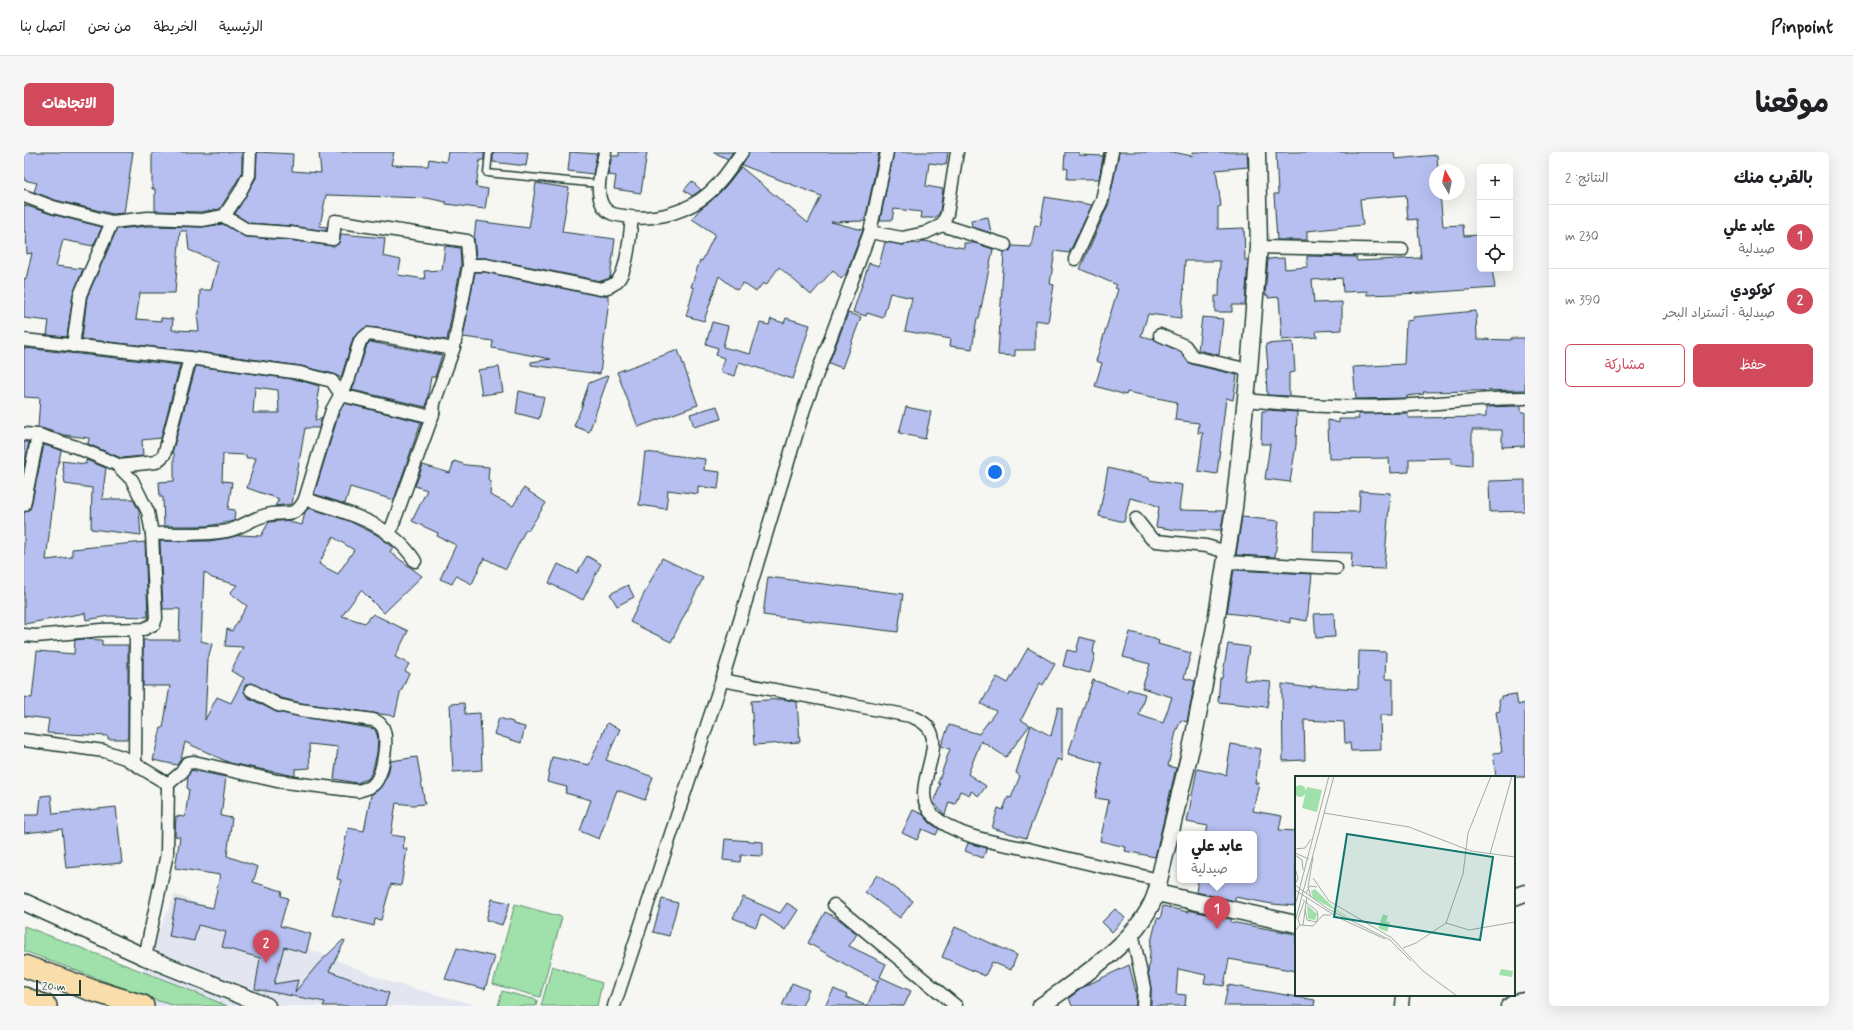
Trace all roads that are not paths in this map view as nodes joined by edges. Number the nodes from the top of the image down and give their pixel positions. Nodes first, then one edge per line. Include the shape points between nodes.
1 (250, 152) edge
2 (489, 152) edge
3 (605, 152) edge
4 (742, 152) edge
5 (887, 152) edge
6 (957, 152) edge
7 (1112, 152) edge
8 (1257, 152) edge
9 (599, 184) junction
10 (24, 196) edge
11 (224, 216) junction
12 (632, 218) junction
13 (112, 222) junction
14 (942, 225) junction
15 (870, 232) junction
16 (1005, 245) dead end
17 (1259, 247) junction
18 (1402, 250) dead end
19 (1076, 260) dead end
20 (469, 265) junction
21 (1160, 335) dead end
22 (24, 340) edge
23 (73, 346) junction
24 (453, 349) junction
25 (190, 358) junction
26 (1250, 370) junction
27 (341, 395) junction
28 (1525, 398) edge
29 (1246, 400) junction
30 (433, 414) junction
31 (24, 434) edge
32 (38, 435) junction
33 (119, 466) junction
34 (305, 499) junction
35 (24, 505) edge
36 (1136, 519) dead end
37 (152, 534) junction
38 (389, 535) junction
39 (1227, 557) junction
40 (415, 561) dead end
41 (1336, 568) dead end
42 (136, 630) junction
43 (24, 635) edge
44 (722, 680) junction
45 (251, 690) dead end
46 (24, 740) edge
47 (135, 764) junction
48 (168, 784) junction
49 (1158, 887) junction
50 (1525, 893) edge
51 (1515, 897) edge
52 (24, 902) edge
53 (834, 905) dead end
54 (1295, 924) edge
55 (1132, 932) junction
56 (145, 957) junction
57 (24, 966) edge
58 (1403, 996) edge
59 (24, 998) edge
60 (1525, 999) edge
61 (24, 1003) edge
62 (41, 1006) edge
63 (46, 1006) edge
64 (143, 1006) edge
65 (267, 1006) edge
66 (614, 1006) edge
67 (956, 1006) edge
68 (1041, 1006) edge
69 (1144, 1006) edge
70 (1402, 1006) edge
71 (1507, 1006) edge

1 - 11 street via 249,175
2 - 9 lane via 487,173
3 - 9 street
4 - 12 street via 721,181 700,200 664,215 647,219
5 - 15 street
6 - 14 street via 947,214
7 - 19 street via 1102,200
8 - 17 street
9 - 12 street via 599,196 610,214
10 - 13 street via 53,207
11 - 13 street via 202,220 148,218
11 - 20 street via 247,230 333,239 336,221 467,241
12 - 20 street via 622,274 612,286 602,289
13 - 23 street via 80,296
14 - 15 street via 925,233 902,238
14 - 16 street
15 - 44 street via 804,408
17 - 18 street
17 - 26 street
20 - 24 street
21 - 26 street via 1185,346 1193,357
22 - 23 street
23 - 25 street
24 - 27 street via 368,334 360,341
24 - 30 street via 434,403
25 - 27 street via 318,377 332,381
25 - 33 street via 164,455 156,462
26 - 29 street
27 - 30 street via 424,415
27 - 34 street via 332,410
28 - 29 street via 1389,406 1288,404
29 - 39 street
30 - 38 street
31 - 32 street
32 - 33 street via 76,447
32 - 35 street
33 - 37 street via 139,491 148,512
34 - 37 street via 301,509 295,512 268,514 227,531
34 - 38 street via 361,516
36 - 39 street via 1156,541 1206,546
37 - 42 street via 156,618 150,628
38 - 40 street via 407,549
39 - 41 street
39 - 49 street via 1193,740
42 - 43 street
42 - 47 street
44 - 49 street via 921,720 932,734 934,745 923,796 933,816 945,825 977,837
44 - 66 street
45 - 48 street via 278,705 373,720 381,724 384,732 382,771 374,784 367,789 358,790 277,781 194,762 187,763 182,772
46 - 47 street via 104,751
47 - 48 street
48 - 56 street via 167,854
49 - 54 street
49 - 55 street
50 - 51 street
52 - 56 street
53 - 67 street
55 - 68 street via 1108,956
55 - 69 street via 1144,988
56 - 65 street
57 - 64 highway
58 - 70 street
59 - 63 highway
60 - 71 street via 1514,1001
61 - 62 highway

